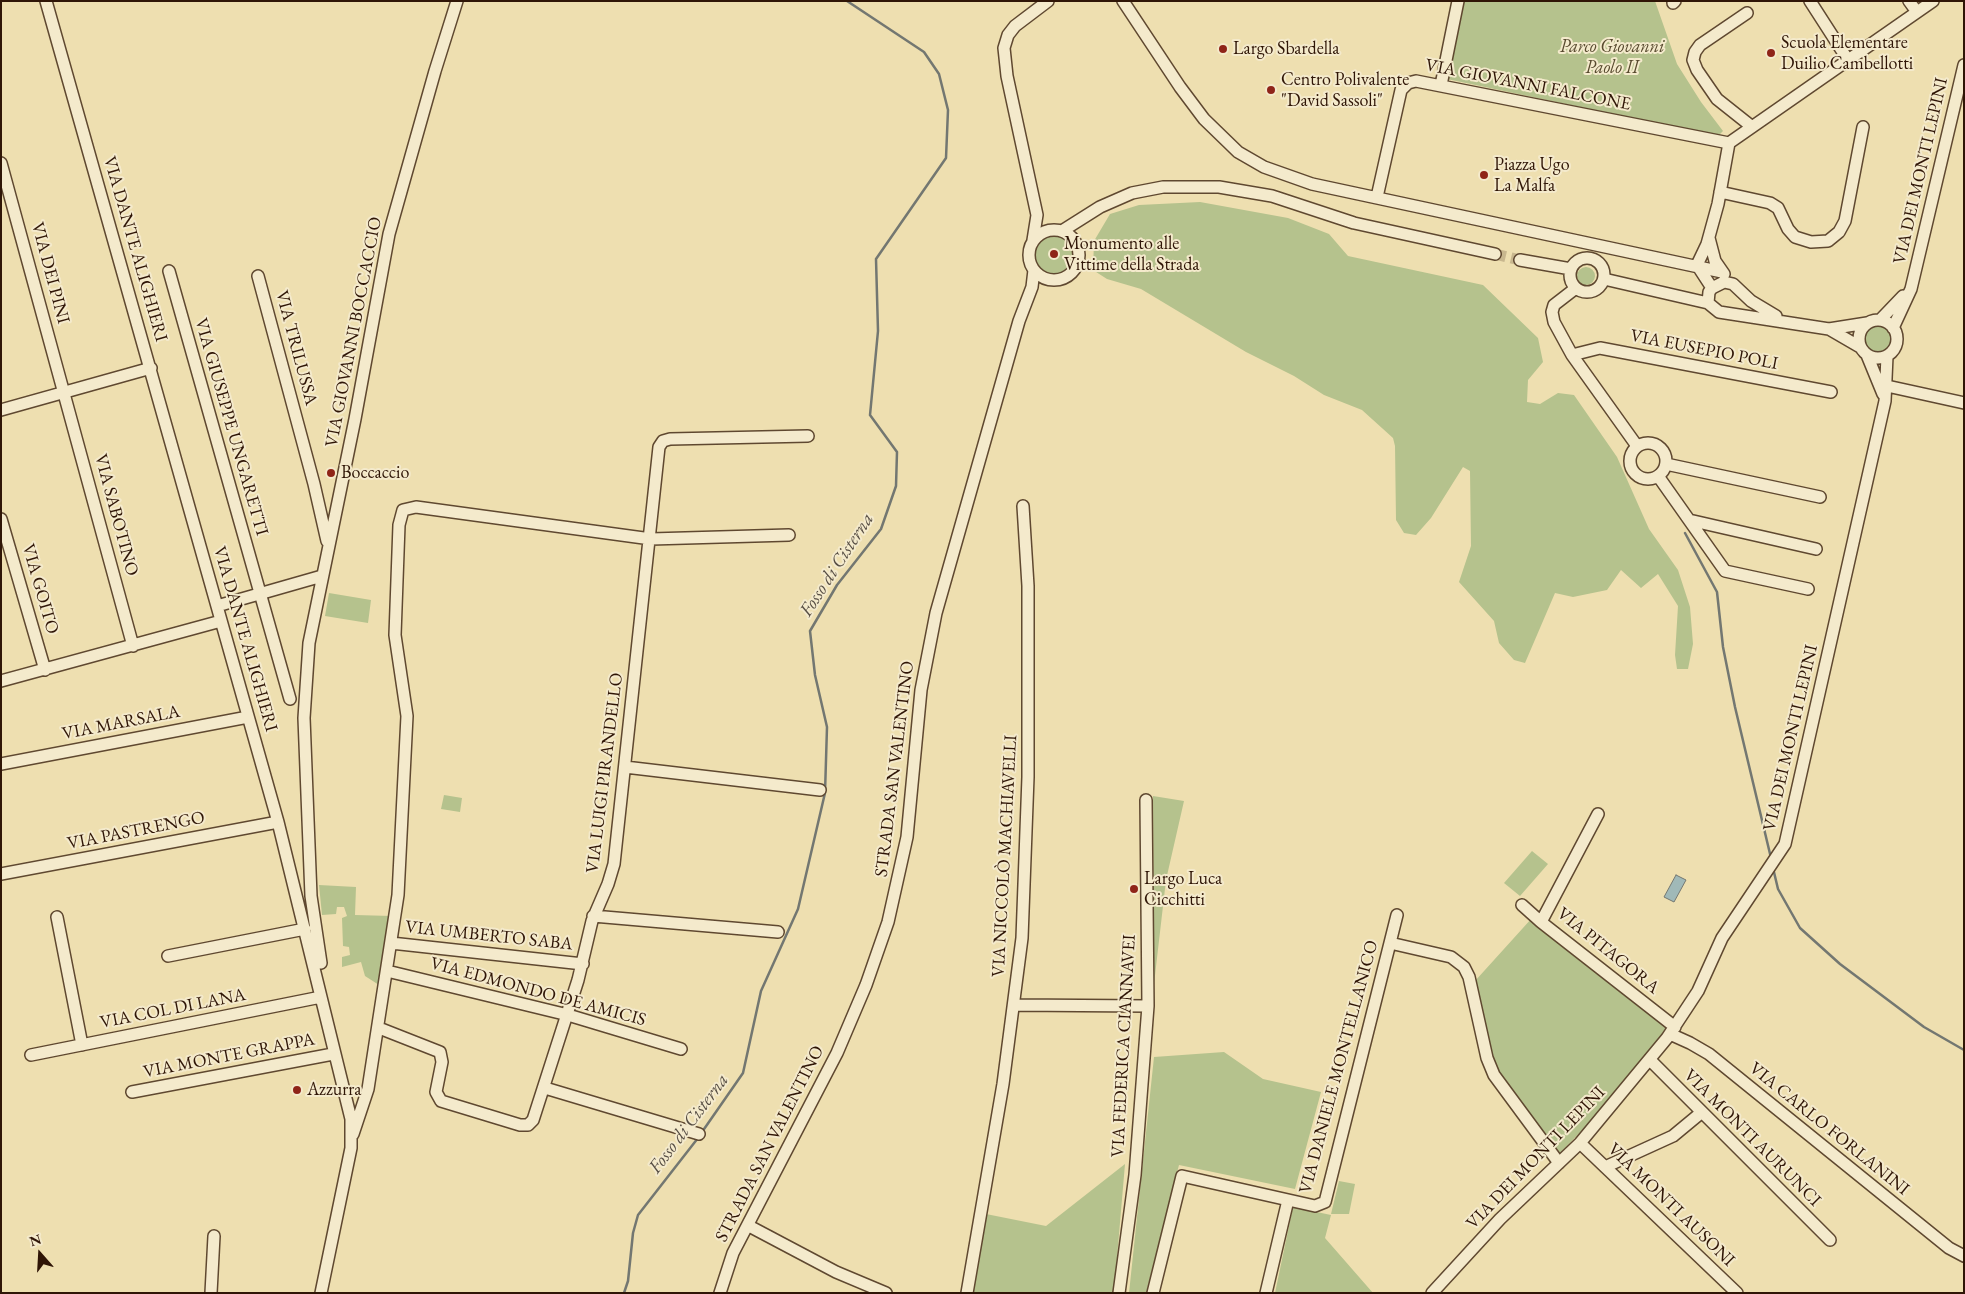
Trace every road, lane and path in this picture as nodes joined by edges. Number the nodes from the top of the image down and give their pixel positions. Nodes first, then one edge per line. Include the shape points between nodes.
1 (46, 1) edge
2 (457, 1) edge
3 (1048, 1) edge
4 (1123, 1) edge
5 (1458, 1) edge
6 (1810, 1) edge
7 (1909, 1) edge
8 (1933, 1) edge
9 (1917, 12) junction
10 (1747, 13) dead end
11 (1848, 60) junction
12 (1964, 65) edge
13 (1441, 85) junction
14 (1751, 126) junction
15 (1862, 127) dead end
16 (1730, 143) junction
17 (1, 163) edge
18 (1720, 192) junction
19 (1377, 197) junction
20 (1037, 216) junction
21 (1081, 218) junction
22 (1056, 230) junction
23 (1709, 236) junction
24 (1033, 240) junction
25 (1074, 240) junction
26 (1495, 254) tunnel mouth
27 (1520, 260) tunnel mouth
28 (1698, 266) junction
29 (1571, 269) junction
30 (1034, 270) junction
31 (169, 271) dead end
32 (1722, 272) junction
33 (258, 276) dead end
34 (1046, 279) junction
35 (1604, 279) junction
36 (1912, 285) junction
37 (1032, 287) junction
38 (1576, 288) junction
39 (1712, 288) junction
40 (1737, 288) junction
41 (1708, 303) junction
42 (1731, 313) junction
43 (1880, 320) junction
44 (1786, 321) junction
45 (1867, 323) junction
46 (1893, 328) junction
47 (1829, 329) junction
48 (1863, 351) junction
49 (1572, 355) junction
50 (1887, 356) junction
51 (151, 368) junction
52 (1887, 386) junction
53 (64, 392) junction
54 (1831, 392) dead end
55 (1885, 400) junction
56 (1964, 403) edge
57 (1, 410) edge
58 (808, 436) dead end
59 (1637, 446) junction
60 (1666, 464) junction
61 (1658, 476) junction
62 (1820, 497) dead end
63 (1023, 506) dead end
64 (1, 519) edge
65 (1689, 520) junction
66 (789, 535) dead end
67 (651, 538) junction
68 (328, 546) junction
69 (1816, 549) dead end
70 (322, 576) junction
71 (1808, 590) dead end
72 (260, 594) junction
73 (217, 606) junction
74 (221, 621) junction
75 (133, 646) junction
76 (45, 670) junction
77 (1, 681) edge
78 (290, 699) dead end
79 (248, 717) junction
80 (1, 764) edge
81 (626, 768) junction
82 (820, 790) dead end
83 (1146, 800) dead end
84 (1598, 814) dead end
85 (278, 822) junction
86 (1, 874) edge
87 (1522, 905) dead end
88 (1397, 915) dead end
89 (593, 916) junction
90 (57, 917) dead end
91 (1541, 922) junction
92 (305, 929) junction
93 (778, 932) dead end
94 (391, 943) junction
95 (1390, 943) junction
96 (168, 956) dead end
97 (583, 964) junction
98 (386, 971) junction
99 (321, 998) junction
100 (1014, 1005) junction
101 (1148, 1006) junction
102 (568, 1015) junction
103 (379, 1028) junction
104 (1673, 1031) junction
105 (82, 1045) junction
106 (681, 1049) dead end
107 (333, 1054) junction
108 (31, 1055) dead end
109 (1650, 1060) junction
110 (545, 1088) junction
111 (132, 1092) dead end
112 (1702, 1112) junction
113 (351, 1119) junction
114 (699, 1134) dead end
115 (352, 1136) junction
116 (1580, 1143) junction
117 (1559, 1163) junction
118 (1605, 1167) junction
119 (1288, 1200) junction
120 (749, 1226) junction
121 (214, 1236) dead end
122 (1830, 1240) dead end
123 (1964, 1256) edge
124 (211, 1293) edge
125 (321, 1293) edge
126 (720, 1293) edge
127 (886, 1293) edge
128 (967, 1293) edge
129 (1119, 1293) edge
130 (1154, 1293) edge
131 (1266, 1293) edge
132 (1432, 1293) edge
133 (1737, 1293) edge

1 - 51 street, VIA DANTE ALIGHIERI
2 - 68 street, VIA GIOVANNI BOCCACCIO via 392,222
3 - 20 street via 1012,29 1004,52
4 - 19 street via 1190,102 1238,152 1293,178
5 - 13 street
6 - 11 street
7 - 9 street
8 - 9 street
9 - 11 street
10 - 14 street via 1700,45 1693,60 1717,99
11 - 14 street
12 - 36 street, VIA DEI MONTI LEPINI
13 - 16 street, VIA GIOVANNI FALCONE
13 - 19 street, VIA GIOVANNI FALCONE via 1416,80 1401,90
14 - 16 street
15 - 18 street via 1844,224 1830,239 1821,243 1795,237 1773,204
16 - 18 street
17 - 53 street, VIA DEI PINI
18 - 23 street
19 - 28 street
20 - 22 street
20 - 24 street
21 - 22 street
21 - 25 street
21 - 26 street via 1118,198 1146,190 1179,186 1219,187 1272,196 1354,223
22 - 24 street via 1039,234
22 - 25 street
23 - 28 street
23 - 32 street via 1713,256
24 - 30 street via 1029,256
25 - 34 street via 1080,254 1075,269 1062,279
27 - 29 street
28 - 32 street
28 - 39 street
29 - 35 street via 1578,260 1595,259 1603,268
29 - 38 street via 1571,280
30 - 34 street
30 - 37 street, STRADA SAN VALENTINO
31 - 72 street, VIA GIUSEPPE UNGARETTI
32 - 40 street
33 - 68 street, VIA TRILUSSA
34 - 37 street
35 - 38 street via 1593,291
35 - 41 street
36 - 43 street, VIA DEI MONTI LEPINI
36 - 46 street, VIA DEI MONTI LEPINI
37 - 120 street, STRADA SAN VALENTINO via 1021,314 936,613 921,690 907,836 888,922 866,985 834,1058
38 - 49 street via 1558,302 1552,312
39 - 40 street via 1724,282
39 - 41 street
40 - 42 street via 1740,303
40 - 44 street via 1759,307
41 - 42 street via 1720,312
42 - 44 street
43 - 45 street
43 - 46 street
44 - 47 street
45 - 47 street
45 - 48 street via 1859,334
46 - 50 street, VIA DEI MONTI LEPINI via 1897,340
47 - 48 street
48 - 50 street via 1877,358
48 - 55 street
49 - 54 street, VIA EUSEPIO POLI via 1600,348
49 - 59 street
50 - 52 street, VIA DEI MONTI LEPINI
51 - 53 street
51 - 73 street, VIA DANTE ALIGHIERI
52 - 55 street, VIA DEI MONTI LEPINI
52 - 56 street
53 - 57 street
53 - 75 street, VIA SABOTINO
55 - 104 street, VIA DEI MONTI LEPINI via 1784,844 1716,947 1698,991
58 - 67 street, VIA LUIGI PIRANDELLO via 670,439 663,442 659,450
59 - 60 street via 1651,443 1660,447
59 - 61 street via 1630,457 1633,472 1643,478
60 - 61 street
60 - 62 street
61 - 65 street
63 - 100 street, VIA NICCOLÒ MACHIAVELLI via 1028,586 1028,777 1022,938
64 - 76 street, VIA GOITO
65 - 69 street
65 - 71 street via 1725,571
66 - 67 street
67 - 81 street, VIA LUIGI PIRANDELLO
67 - 94 street via 416,507 402,513 395,635 405,693 407,737 398,895
68 - 70 street, VIA GIOVANNI BOCCACCIO
70 - 72 street
70 - 113 street, VIA GIOVANNI BOCCACCIO via 304,702 310,887 320,958 350,1095
72 - 73 street
72 - 78 street, VIA GIUSEPPE UNGARETTI
73 - 74 street, VIA DANTE ALIGHIERI
74 - 75 street
74 - 79 street, VIA DANTE ALIGHIERI
75 - 76 street
76 - 77 street
79 - 80 street, VIA MARSALA
79 - 85 street, VIA DANTE ALIGHIERI
81 - 82 street
81 - 89 street, VIA LUIGI PIRANDELLO via 614,867
83 - 101 street, VIA FEDERICA CIANNAVEI
84 - 91 street, VIA PITAGORA
85 - 86 street, VIA PASTRENGO
85 - 92 street, VIA DANTE ALIGHIERI
87 - 91 street
88 - 95 street, VIA DANIELE MONTELLANICO
89 - 93 street
89 - 97 street, VIA LUIGI PIRANDELLO
90 - 105 street
91 - 104 street, VIA PITAGORA
92 - 96 street
92 - 99 street, VIA DANTE ALIGHIERI
94 - 97 street, VIA UMBERTO SABA
94 - 98 street
95 - 117 street via 1451,958 1461,964 1469,977 1487,1058 1494,1075
95 - 119 street, VIA DANIELE MONTELLANICO via 1325,1200 1317,1206
97 - 102 street, VIA LUIGI PIRANDELLO
98 - 102 street, VIA EDMONDO DE AMICIS
98 - 103 street
99 - 105 street, VIA COL DI LANA
99 - 107 street, VIA DANTE ALIGHIERI
100 - 101 street
100 - 128 street, VIA NICCOLÒ MACHIAVELLI
101 - 129 street, VIA FEDERICA CIANNAVEI via 1135,1175
102 - 106 street, VIA EDMONDO DE AMICIS
102 - 110 street, VIA LUIGI PIRANDELLO
103 - 110 street, VIA LUIGI PIRANDELLO via 440,1052 442,1059 436,1092 443,1102 526,1125 533,1120
103 - 115 street via 368,1093
104 - 109 street, VIA DEI MONTI LEPINI
104 - 123 street, VIA CARLO FORLANINI via 1708,1054 1948,1248
105 - 108 street, VIA COL DI LANA
107 - 111 street, VIA MONTE GRAPPA
107 - 113 street, VIA DANTE ALIGHIERI
109 - 112 street, VIA MONTI AURUNCI
109 - 116 street, VIA DEI MONTI LEPINI
110 - 114 street
112 - 118 street via 1673,1136
112 - 122 street, VIA MONTI AURUNCI
113 - 115 street, VIA DANTE ALIGHIERI
115 - 125 street, VIA DANTE ALIGHIERI
116 - 117 street, VIA DEI MONTI LEPINI
116 - 118 street, VIA MONTI AUSONI
117 - 132 street, VIA DEI MONTI LEPINI via 1492,1228
118 - 133 street, VIA MONTI AUSONI
119 - 130 street, VIA DANIELE MONTELLANICO via 1182,1176
119 - 131 street
120 - 126 street, STRADA SAN VALENTINO via 730,1260
120 - 127 street via 836,1272
121 - 124 street

